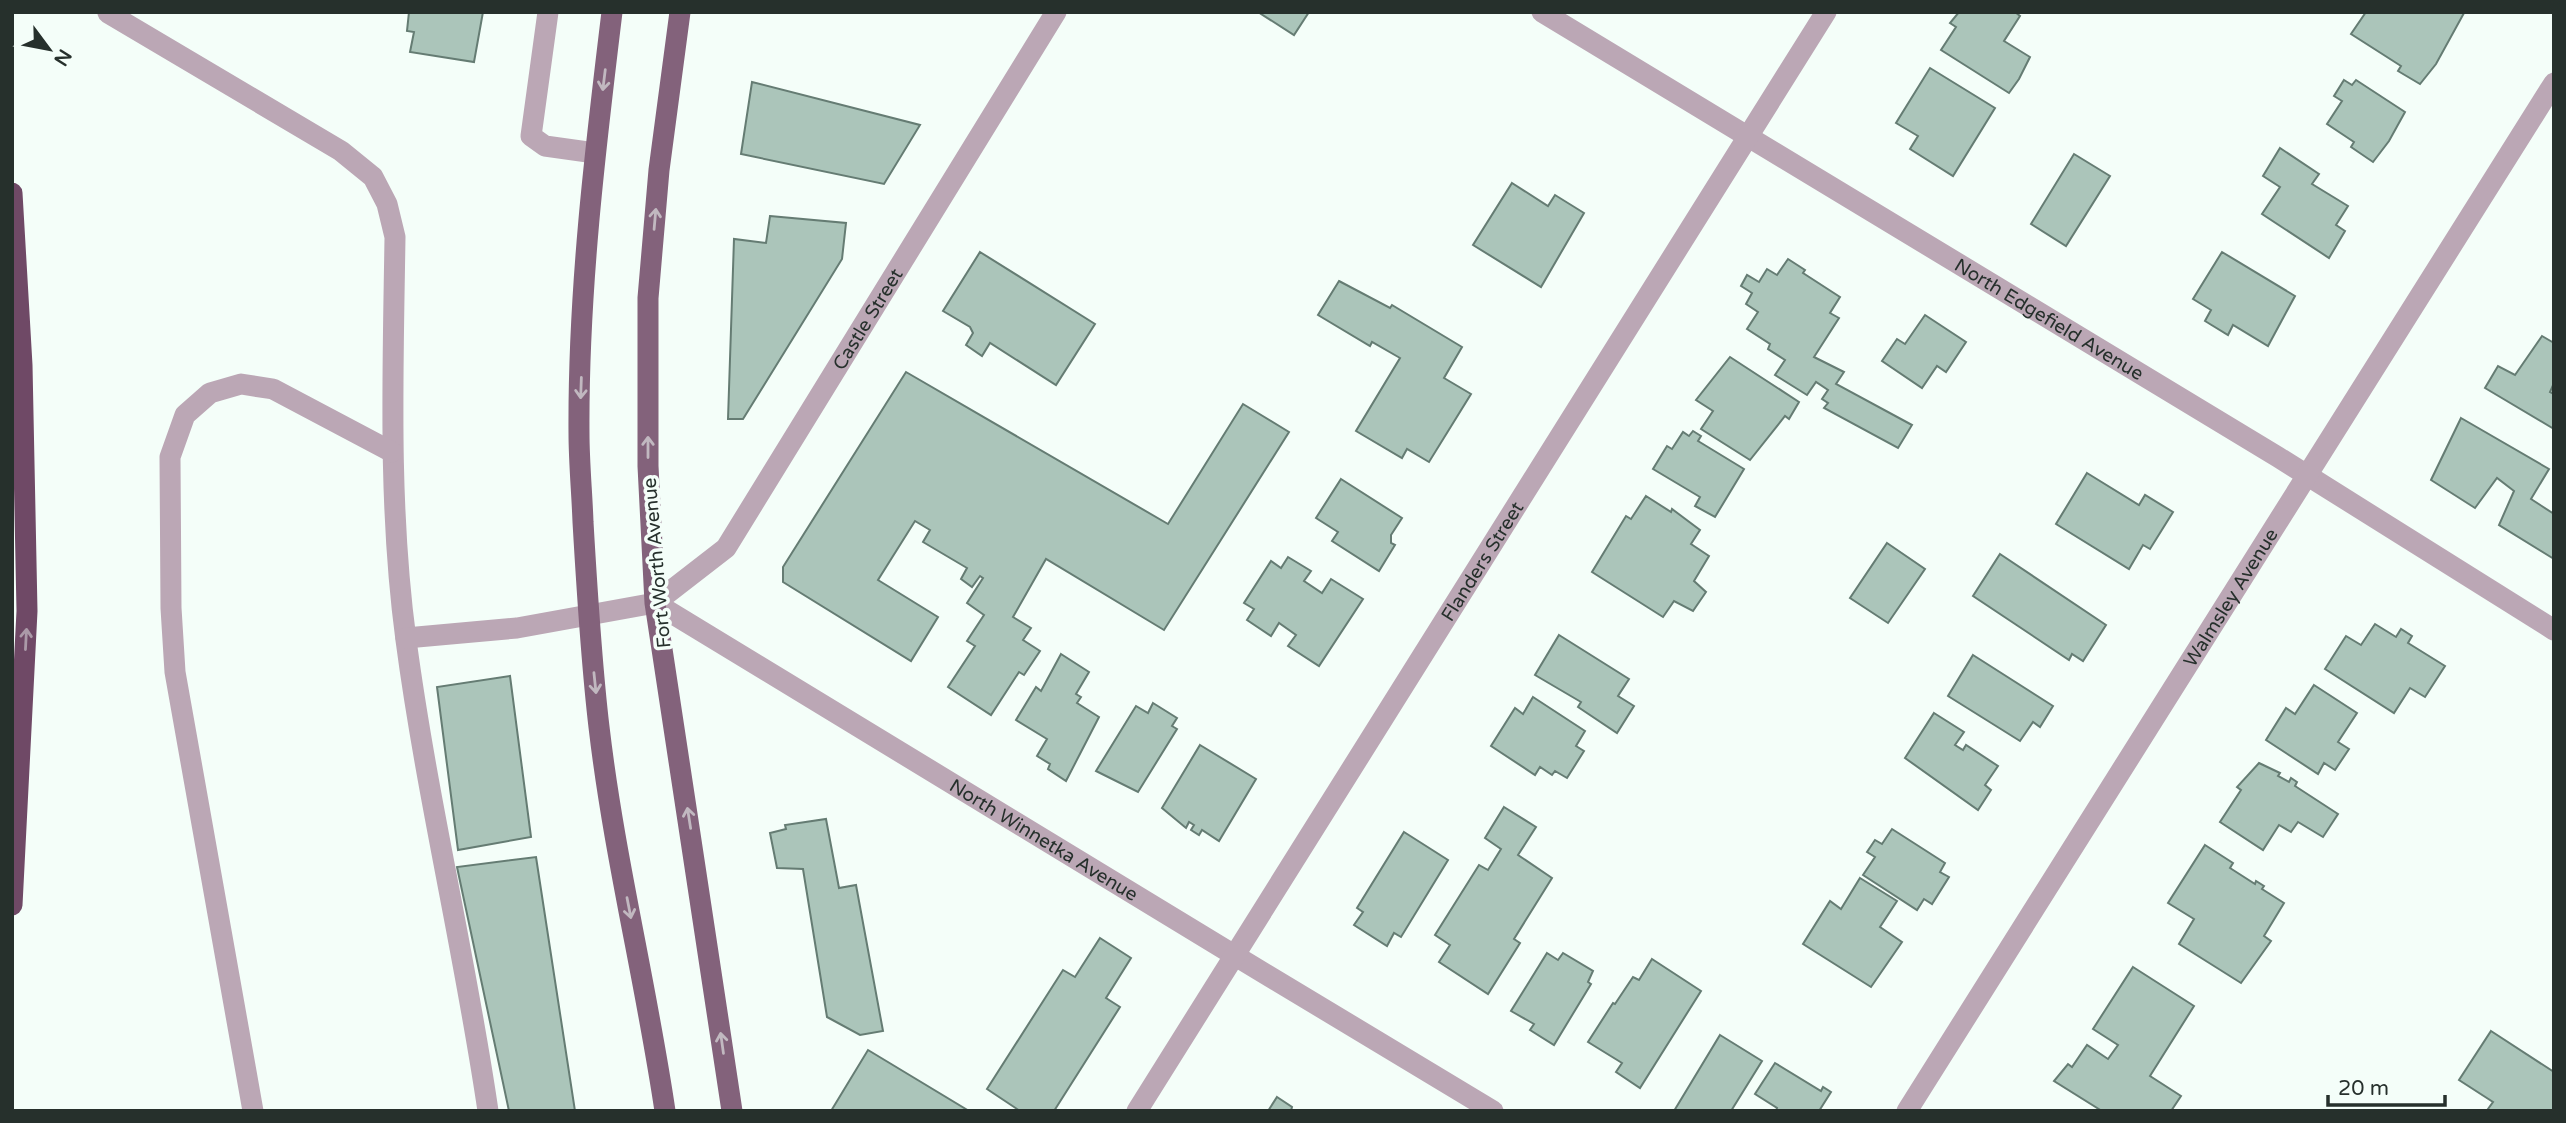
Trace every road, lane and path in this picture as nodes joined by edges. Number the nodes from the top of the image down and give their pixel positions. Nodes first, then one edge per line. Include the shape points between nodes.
1 (548, 12) edge
2 (612, 12) edge
3 (680, 12) edge
4 (1056, 12) edge
5 (1542, 12) edge
6 (1826, 12) edge
7 (108, 13) edge
8 (2554, 83) edge
9 (1747, 137) junction
10 (595, 153) junction
11 (12, 193) edge
12 (392, 452) junction
13 (2308, 476) junction
14 (655, 603) junction
15 (588, 615) junction
16 (2554, 630) edge
17 (406, 638) junction
18 (12, 905) edge
19 (1234, 956) junction
20 (253, 1111) edge
21 (488, 1111) edge
22 (665, 1111) edge
23 (732, 1111) edge
24 (1137, 1111) edge
25 (1493, 1111) edge
26 (1907, 1111) edge

1 - 10 street via 531,136 545,146
2 -> 10 main road
14 -> 3 main road, Fort Worth Avenue via 648,466 648,298
4 - 14 street, Castle Street via 726,548
5 - 9 street, North Edgefield Avenue
6 - 9 street, Flanders Street
7 - 12 street via 341,151 373,177 387,204 395,237
8 - 13 street, Walmsley Avenue
9 - 13 street, North Edgefield Avenue
9 - 19 street, Flanders Street
10 -> 15 main road via 579,433
18 -> 11 highway via 27,611 22,365
12 - 17 street
12 - 20 street via 273,389 241,384 210,393 185,415 170,457 175,672
13 - 16 street, North Edgefield Avenue
13 - 26 street, Walmsley Avenue
14 - 15 street
14 - 19 street, North Winnetka Avenue
23 -> 14 main road, Fort Worth Avenue
15 - 17 street via 517,628
15 -> 22 main road via 599,730
17 - 21 street
19 - 24 street, Flanders Street
19 - 25 street, North Winnetka Avenue

